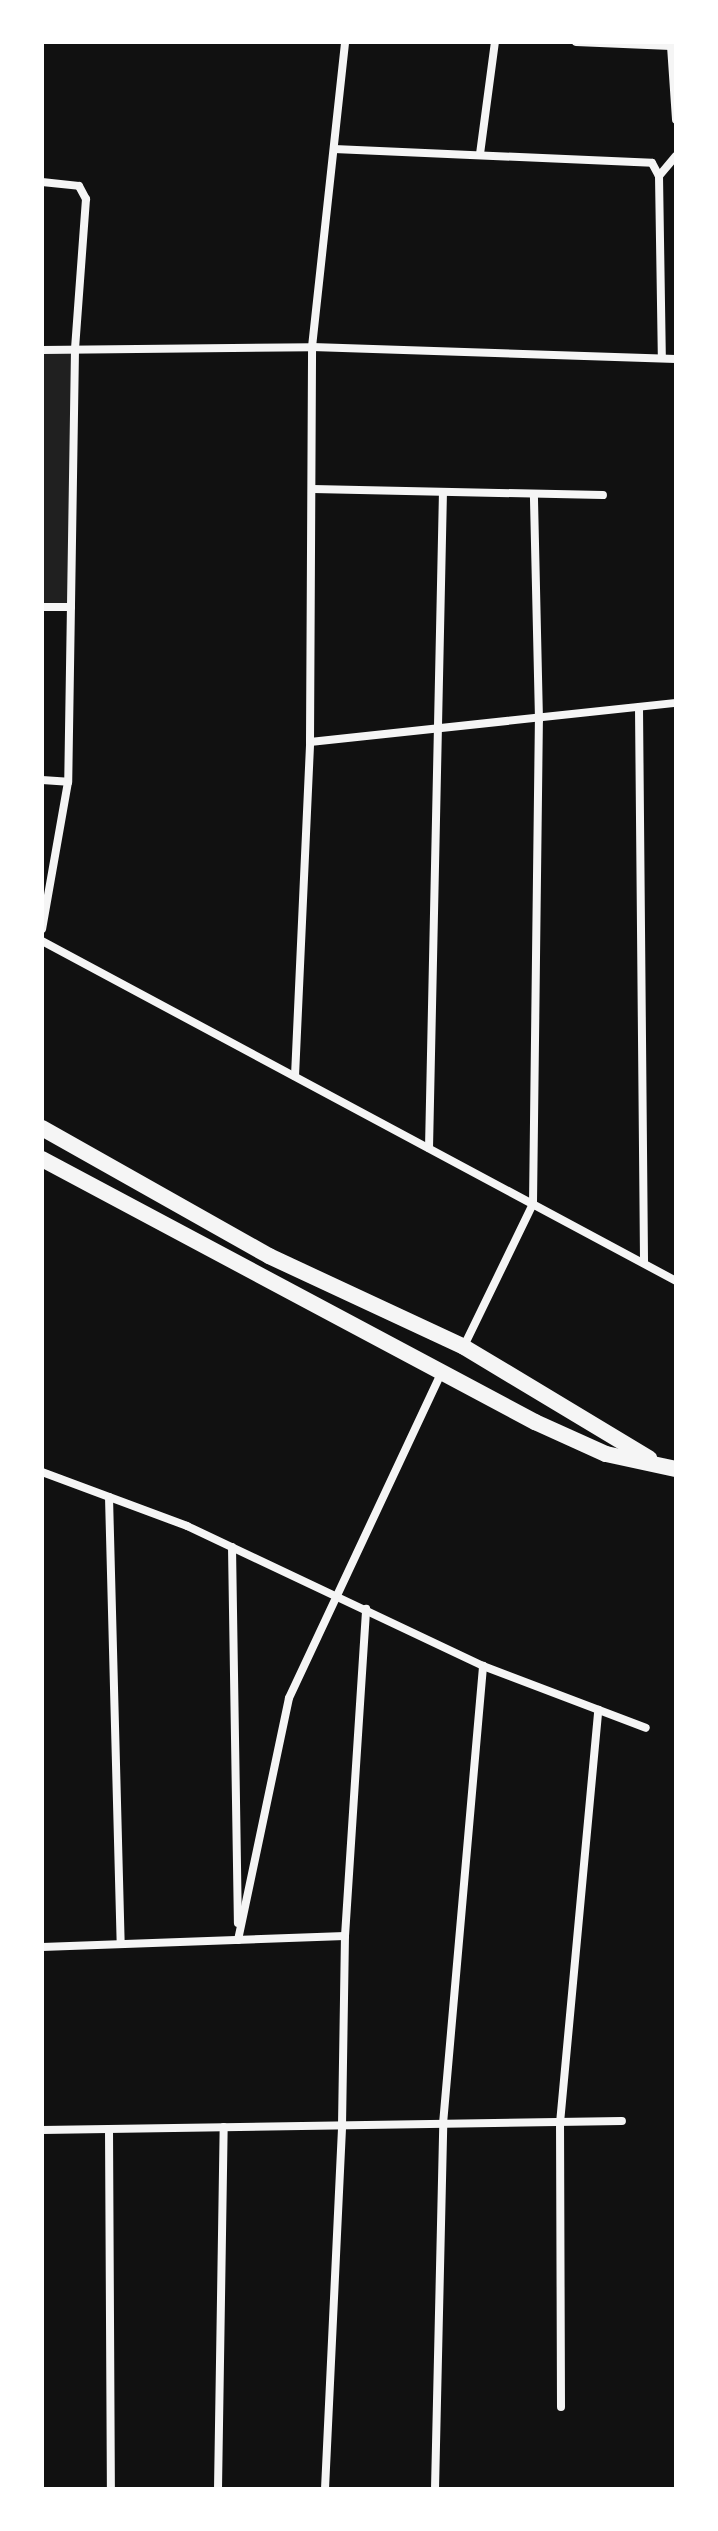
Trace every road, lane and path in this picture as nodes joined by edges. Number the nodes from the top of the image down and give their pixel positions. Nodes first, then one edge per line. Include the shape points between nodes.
1 (345, 42) edge
2 (495, 42) edge
3 (576, 42) edge
4 (676, 120) edge
5 (334, 149) junction
6 (480, 154) junction
7 (676, 156) edge
8 (659, 176) junction
9 (42, 182) edge
10 (312, 347) junction
11 (42, 350) edge
12 (75, 350) junction
13 (662, 358) junction
14 (676, 359) edge
15 (313, 489) junction
16 (443, 493) junction
17 (534, 495) junction
18 (603, 495) dead end
19 (42, 607) edge
20 (71, 607) junction
21 (676, 703) edge
22 (639, 708) junction
23 (539, 720) junction
24 (437, 730) junction
25 (310, 742) junction
26 (42, 780) edge
27 (68, 782) junction
28 (42, 929) edge
29 (42, 941) edge
30 (295, 1076) junction
31 (42, 1128) edge
32 (429, 1148) junction
33 (42, 1159) edge
34 (533, 1204) junction
35 (644, 1263) junction
36 (676, 1281) edge
37 (464, 1347) junction
38 (442, 1372) junction
39 (654, 1461) junction
40 (676, 1469) edge
41 (42, 1472) edge
42 (109, 1497) junction
43 (232, 1547) junction
44 (337, 1596) junction
45 (366, 1609) junction
46 (483, 1666) junction
47 (598, 1710) junction
48 (646, 1728) dead end
49 (345, 1936) junction
50 (238, 1940) junction
51 (121, 1944) junction
52 (42, 1947) edge
53 (622, 2121) dead end
54 (560, 2123) junction
55 (443, 2124) junction
56 (342, 2126) junction
57 (224, 2127) junction
58 (109, 2129) junction
59 (42, 2130) edge
60 (561, 2407) dead end
61 (111, 2489) edge
62 (218, 2489) edge
63 (325, 2489) edge
64 (435, 2489) edge

1 - 5 street
2 - 6 street
3 - 4 street via 671,46
5 - 6 street
5 - 10 street
6 - 8 street via 637,160 652,163
7 - 8 street
8 - 13 street
9 - 12 street via 79,186 86,199
10 - 12 street
10 - 13 street
10 - 15 street
11 - 12 street
12 - 20 street
13 - 14 street
15 - 16 street
15 - 25 street
16 - 17 street
16 - 24 street
17 - 18 street
17 - 23 street
19 - 20 street
20 - 27 street
21 - 22 street
22 - 23 street
22 - 35 street
23 - 24 street
23 - 34 street
24 - 25 street
24 - 32 street
25 - 30 street
26 - 27 street
27 - 28 street
29 - 30 street
30 - 32 street
31 - 37 main road via 269,1256
32 - 34 street
33 - 38 main road
34 - 35 street
34 - 37 street
35 - 36 street
37 - 39 main road
38 - 39 main road via 606,1454
38 - 44 street
39 - 40 main road
41 - 42 street
42 - 43 street
42 - 51 street
43 - 44 street
43 - 50 street
44 - 45 street
44 - 50 street via 289,1698
45 - 46 street
45 - 49 street
46 - 47 street
46 - 55 street
47 - 48 street
47 - 54 street
49 - 50 street
49 - 56 street
50 - 51 street
51 - 52 street
53 - 54 street
54 - 55 street
54 - 60 street
55 - 56 street
55 - 64 street
56 - 57 street
56 - 63 street
57 - 58 street
57 - 62 street
58 - 59 street
58 - 61 street

